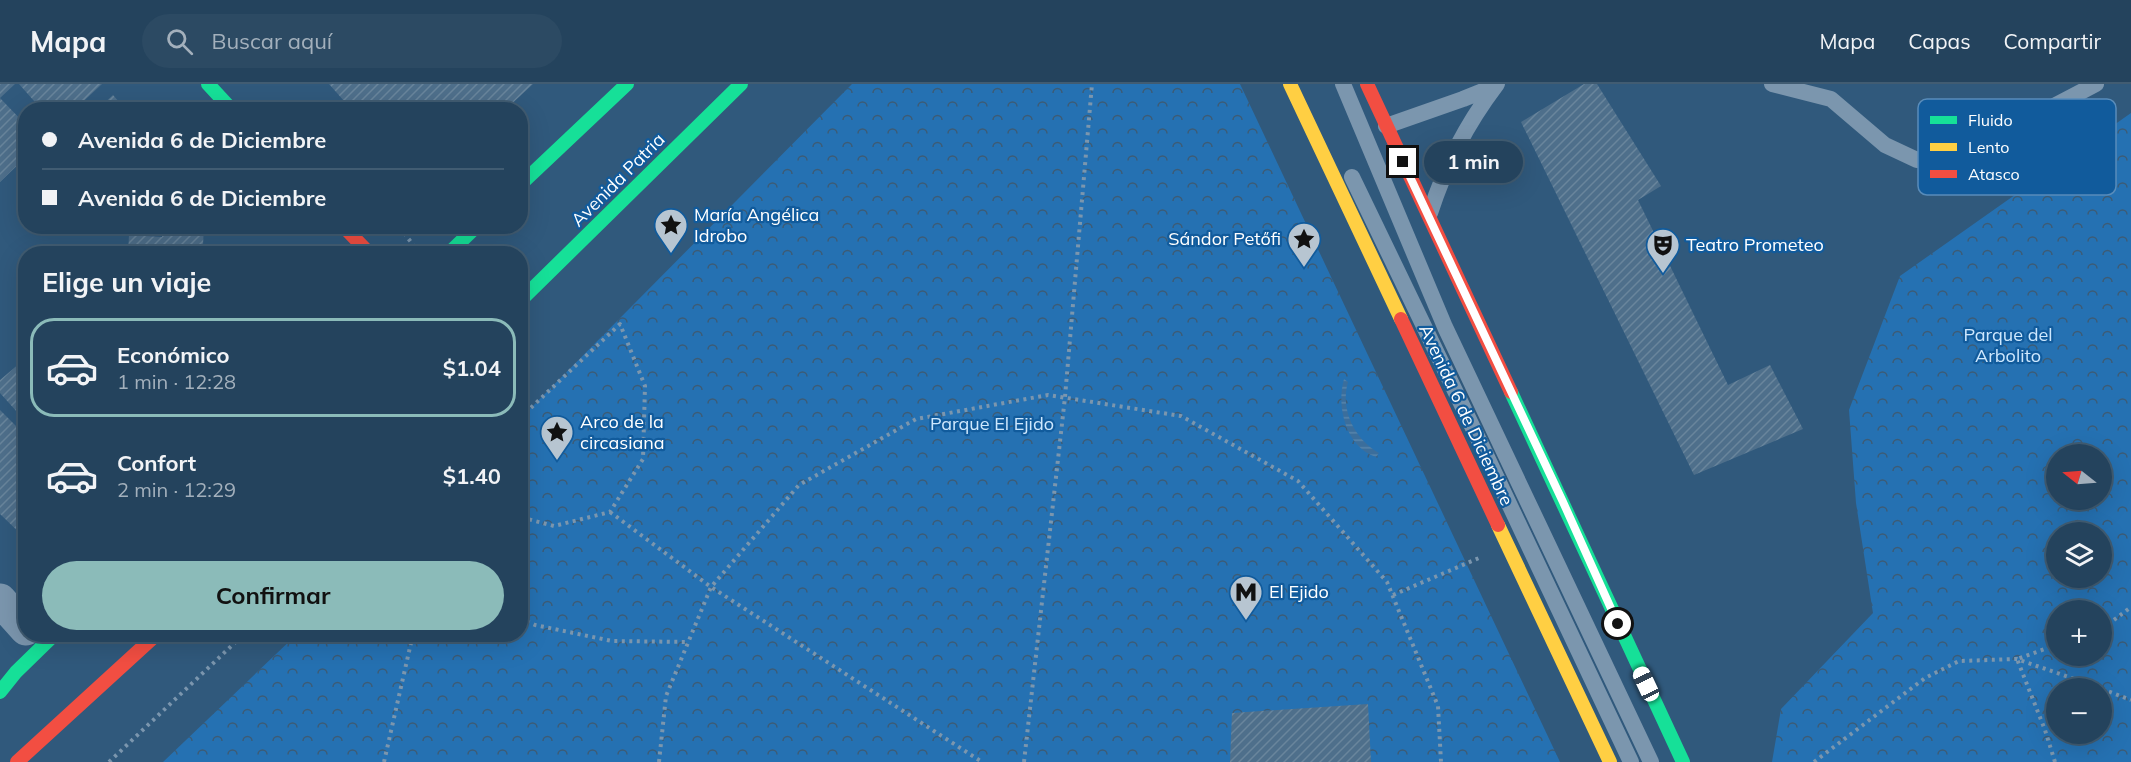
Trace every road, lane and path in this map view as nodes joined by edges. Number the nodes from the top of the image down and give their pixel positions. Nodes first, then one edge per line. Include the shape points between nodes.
1 (208, 84) edge
2 (627, 84) edge
3 (741, 84) edge
4 (1092, 84) edge
5 (1290, 84) edge
6 (1307, 84) edge
7 (1343, 84) edge
8 (1367, 84) edge
9 (1498, 84) edge
10 (1772, 84) edge
11 (2096, 84) edge
12 (2067, 99) edge
13 (225, 102) edge
14 (1386, 126) junction
15 (1918, 160) edge
16 (528, 177) edge
17 (1428, 216) junction
18 (351, 234) edge
19 (405, 234) edge
20 (469, 234) edge
21 (362, 246) edge
22 (414, 246) dead end
23 (456, 246) edge
24 (528, 293) edge
25 (1065, 398) junction
26 (528, 410) edge
27 (610, 512) junction
28 (528, 519) edge
29 (711, 587) junction
30 (0, 600) edge
31 (2131, 607) edge
32 (18, 617) edge
33 (2112, 621) edge
34 (528, 622) edge
35 (34, 642) edge
36 (148, 642) edge
37 (236, 642) edge
38 (411, 642) edge
39 (688, 642) junction
40 (2046, 649) edge
41 (2017, 659) junction
42 (16, 672) junction
43 (2070, 678) edge
44 (0, 680) edge
45 (100, 686) junction
46 (0, 692) edge
47 (2112, 693) edge
48 (2131, 700) edge
49 (58, 743) dead end
50 (17, 762) edge
51 (110, 762) edge
52 (384, 762) edge
53 (659, 762) edge
54 (982, 762) edge
55 (1024, 762) edge
56 (1441, 762) edge
57 (1610, 762) edge
58 (1631, 762) edge
59 (1651, 762) edge
60 (1683, 762) edge
61 (1814, 762) edge
62 (2055, 762) edge

1 - 13 main road
2 - 16 main road
3 - 24 main road, Avenida Patria
4 - 25 path
5 - 57 main road, Avenida 6 de Diciembre
6 - 58 lane
7 - 59 lane via 1445,327
8 - 14 main road
9 - 14 lane
9 - 17 lane via 1467,127 1446,166
10 - 15 lane via 1831,99 1885,145
11 - 12 lane
14 - 17 main road
17 - 60 main road
18 - 21 main road
19 - 22 path
20 - 23 main road
25 - 29 path via 1048,395 916,419 799,485
25 - 55 path
25 - 56 path via 1181,416 1298,481 1387,582 1438,706
26 - 27 path via 620,324 645,386 643,459
27 - 28 path via 554,526
27 - 29 path
29 - 39 path
29 - 54 path
30 - 32 street
31 - 33 path
34 - 39 path via 612,641
35 - 42 main road
36 - 45 main road
37 - 51 path
38 - 52 path
39 - 53 path via 666,696
40 - 41 path
41 - 43 path
41 - 61 path via 1959,661 1924,678
41 - 62 path
42 - 44 main road
42 - 46 main road
45 - 49 main road
45 - 50 main road
47 - 48 path

